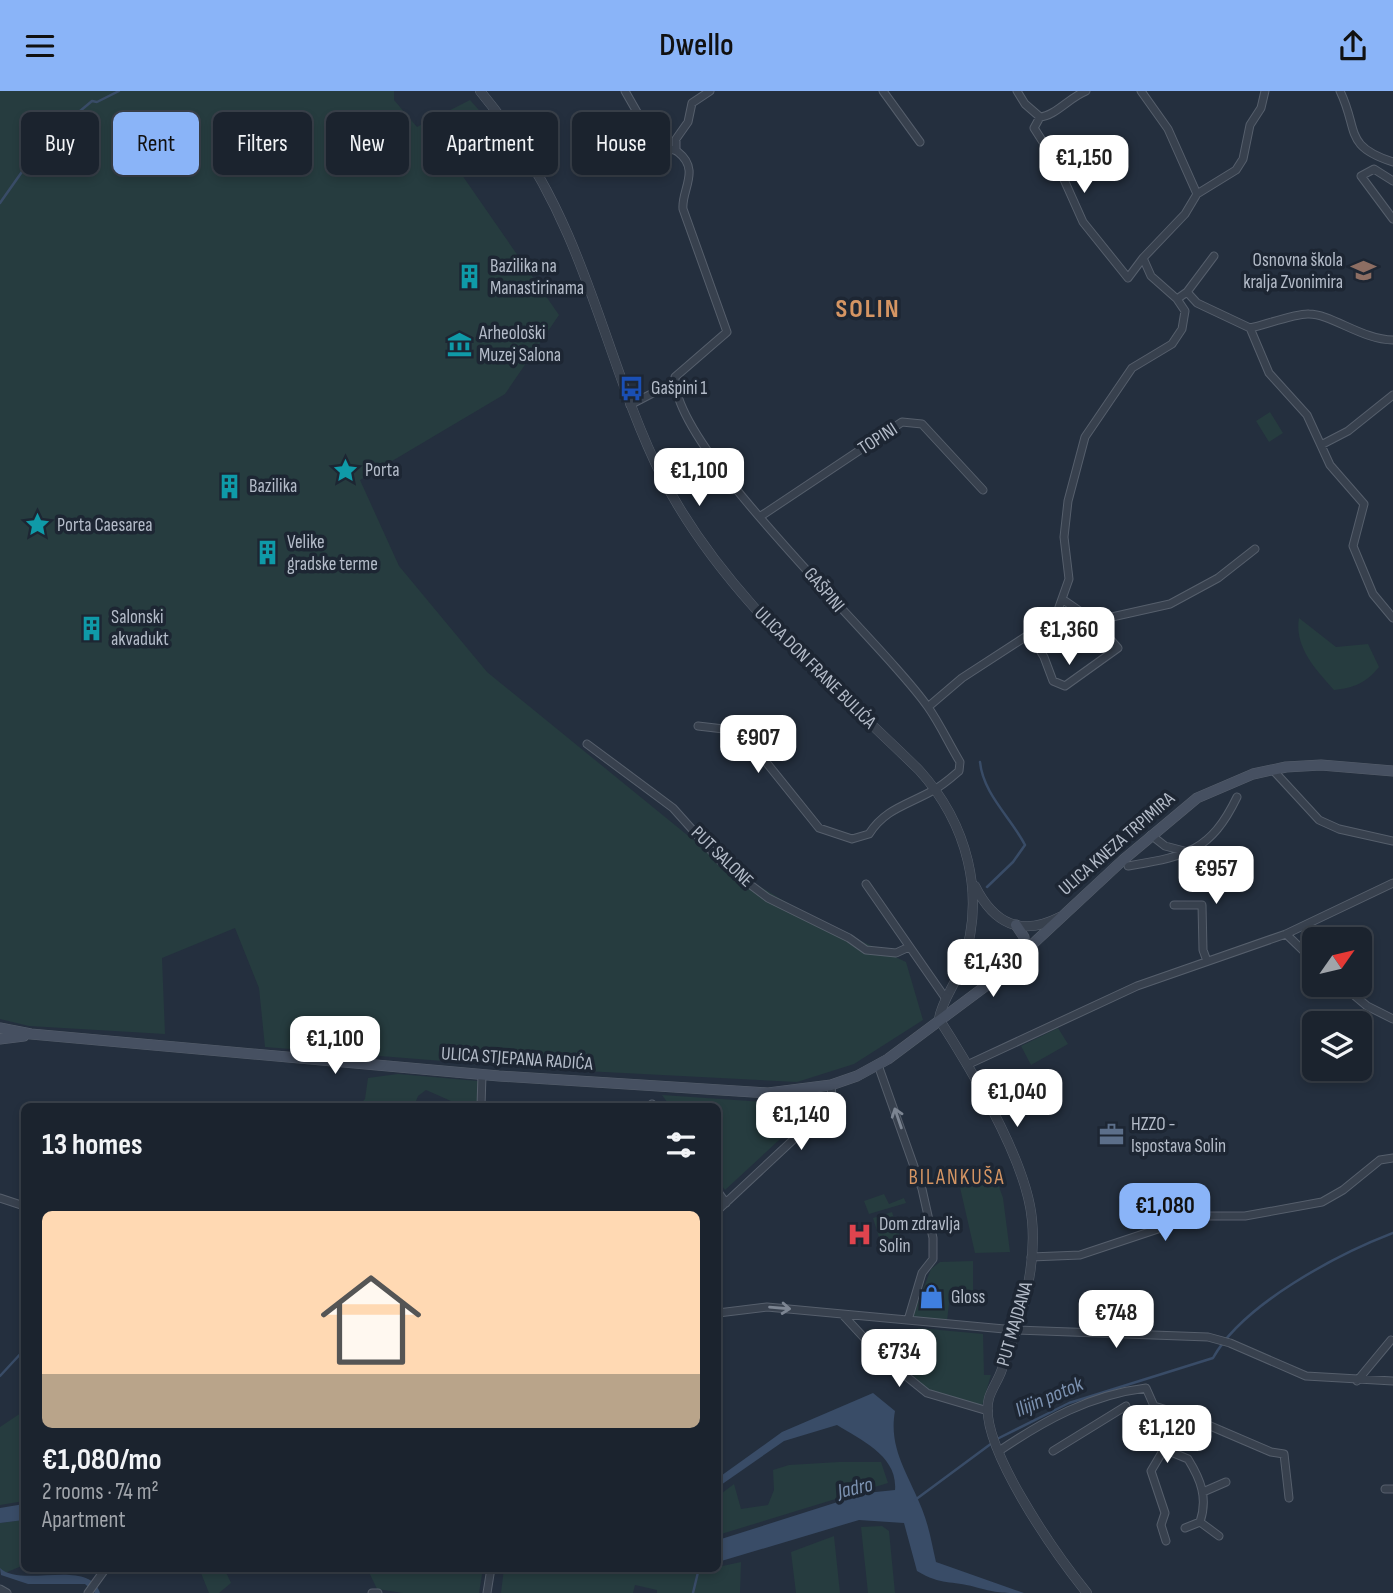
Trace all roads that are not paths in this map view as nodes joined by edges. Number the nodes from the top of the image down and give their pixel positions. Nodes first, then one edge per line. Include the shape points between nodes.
1 (480, 91) edge
2 (625, 91) edge
3 (710, 91) edge
4 (883, 91) edge
5 (1017, 91) edge
6 (1086, 91) edge
7 (1141, 91) edge
8 (1265, 91) edge
9 (1340, 91) edge
10 (1040, 117) junction
11 (920, 142) dead end
12 (676, 150) junction
13 (1393, 162) edge
14 (1393, 181) edge
15 (1196, 194) junction
16 (1393, 219) edge
17 (1214, 255) dead end
18 (1143, 258) junction
19 (1187, 292) junction
20 (1177, 299) junction
21 (1250, 328) junction
22 (1393, 341) edge
23 (674, 382) junction
24 (1393, 395) edge
25 (630, 405) junction
26 (1321, 445) junction
27 (983, 490) dead end
28 (761, 516) junction
29 (1255, 549) dead end
30 (1062, 599) junction
31 (1393, 618) edge
32 (1094, 621) junction
33 (1030, 633) junction
34 (928, 707) junction
35 (698, 726) dead end
36 (587, 744) dead end
37 (1273, 770) junction
38 (1393, 771) edge
39 (936, 789) junction
40 (1237, 797) dead end
41 (1151, 835) junction
42 (1393, 841) edge
43 (1189, 853) junction
44 (1128, 866) dead end
45 (973, 880) junction
46 (1393, 883) edge
47 (866, 884) dead end
48 (1174, 905) dead end
49 (1061, 916) junction
50 (1016, 925) junction
51 (1286, 934) junction
52 (909, 947) junction
53 (1302, 949) edge
54 (1024, 951) junction
55 (1207, 961) junction
56 (1356, 997) edge
57 (946, 999) junction
58 (939, 1019) junction
59 (1393, 1019) edge
60 (0, 1028) edge
61 (31, 1034) junction
62 (0, 1039) edge
63 (878, 1065) junction
64 (967, 1065) junction
65 (482, 1075) junction
66 (831, 1085) junction
67 (481, 1103) edge
68 (1393, 1158) edge
69 (721, 1196) edge
70 (0, 1198) edge
71 (726, 1203) junction
72 (21, 1205) edge
73 (721, 1207) edge
74 (1031, 1257) junction
75 (721, 1313) edge
76 (842, 1314) junction
77 (908, 1320) junction
78 (1015, 1330) junction
79 (1391, 1340) dead end
80 (1357, 1381) junction
81 (1393, 1381) edge
82 (1122, 1391) junction
83 (1154, 1406) junction
84 (988, 1411) junction
85 (996, 1445) junction
86 (1164, 1449) junction
87 (1053, 1451) dead end
88 (1226, 1482) dead end
89 (1203, 1492) junction
90 (1290, 1498) dead end
91 (1200, 1523) junction
92 (1185, 1528) dead end
93 (1219, 1536) dead end
94 (1166, 1541) dead end
95 (103, 1572) edge
96 (491, 1572) edge
97 (0, 1589) edge
98 (89, 1592) edge
99 (7, 1593) edge
100 (372, 1593) edge
101 (378, 1593) edge
102 (488, 1593) edge
103 (1087, 1593) edge

1 - 25 street, ULICA DON FRANE BULIĆA via 517,141 554,204
2 - 12 street via 657,147
3 - 12 street via 692,103 688,122 676,139
4 - 11 street
5 - 10 street
6 - 10 street
7 - 15 street via 1168,129
8 - 15 street via 1236,170
9 - 13 street via 1358,145
10 - 18 street via 1034,128 1057,164 1083,222 1129,278
12 - 23 street via 684,159 690,182 682,209 727,332 677,372
14 - 16 street via 1374,169 1362,176
15 - 18 street via 1185,214
17 - 19 street
18 - 20 street via 1151,276
19 - 20 street
19 - 21 street via 1197,303
20 - 30 street via 1185,311 1182,329 1172,344 1132,367 1085,437 1068,501 1064,537 1069,579
21 - 22 street via 1312,313 1370,337
21 - 26 street via 1269,373 1307,415
23 - 25 street
23 - 28 street, GAŠPINI via 695,434
24 - 26 street via 1348,431
25 - 39 street, ULICA DON FRANE BULIĆA via 663,478 703,543 748,601 801,659
26 - 31 street via 1331,465 1364,504 1353,546 1373,594
27 - 28 street, TOPINI via 922,423 902,422
28 - 34 street, GAŠPINI
29 - 32 street via 1218,578 1170,604
30 - 32 street
30 - 33 street via 1058,610
32 - 33 street via 1118,648 1065,686 1053,681
33 - 34 street via 962,678
34 - 39 street, GAŠPINI via 960,762 960,771
35 - 39 street via 741,731 819,828 852,839 869,834 879,818
36 - 52 street, PUT SALONE via 673,808 724,865 758,891 866,950 896,953
37 - 38 main road, ULICA KNEZA TRPIMIRA via 1321,765
37 - 41 main road, ULICA KNEZA TRPIMIRA via 1198,798
37 - 42 street via 1319,820
39 - 45 street, ULICA DON FRANE BULIĆA via 953,817
40 - 43 street via 1208,841
41 - 43 street via 1165,846
41 - 49 main road, ULICA KNEZA TRPIMIRA
43 - 44 street
45 - 50 street, ULICA DON FRANE BULIĆA via 993,913
45 - 57 street, ULICA DON FRANE BULIĆA via 966,952
46 - 51 street
47 - 52 street
48 - 55 street via 1202,905
49 - 50 street via 1039,926
49 - 54 main road, ULICA KNEZA TRPIMIRA
50 - 54 main road via 1024,937
51 - 53 street
51 - 55 street
52 - 57 street
54 - 58 main road, ULICA KNEZA TRPIMIRA via 995,979
55 - 64 street via 1137,986
56 - 59 street
57 - 58 street, ULICA DON FRANE BULIĆA
58 - 63 main road, ULICA STJEPANA RADIĆA
58 - 64 street, PUT MAJDANA
60 - 61 main road
61 - 62 main road
61 - 65 main road, ULICA STJEPANA RADIĆA
63 - 66 main road, ULICA STJEPANA RADIĆA
77 -> 63 street via 922,1273 933,1259 933,1238 917,1172
64 - 74 street, PUT MAJDANA via 1022,1173 1032,1220
65 - 66 main road, ULICA STJEPANA RADIĆA via 768,1093
65 - 67 street
66 - 71 street via 832,1099 824,1111
68 - 74 street via 1380,1160 1322,1202 1245,1216 1197,1216 1080,1255
69 - 71 street
70 - 72 street
71 - 73 street
74 - 78 street, PUT MAJDANA via 1027,1292
75 -> 76 street via 767,1307
76 - 77 street
76 - 84 street via 880,1355 927,1393
77 - 78 street
78 - 80 street via 1219,1339 1306,1376
78 - 84 street, PUT MAJDANA via 988,1399
79 - 80 street
80 - 81 street
82 - 83 street via 1146,1388
82 - 85 street via 1071,1407
82 - 87 street via 1126,1410
83 - 86 street
83 - 90 street via 1284,1454
84 - 85 street, PUT MAJDANA
85 - 103 street, PUT MAJDANA via 1031,1514
86 - 89 street via 1188,1459
86 - 94 street via 1151,1471 1165,1513 1161,1525
88 - 89 street
89 - 91 street via 1205,1508
91 - 92 street
91 - 93 street
95 - 98 street
96 - 102 street
97 - 99 street
100 - 101 street

